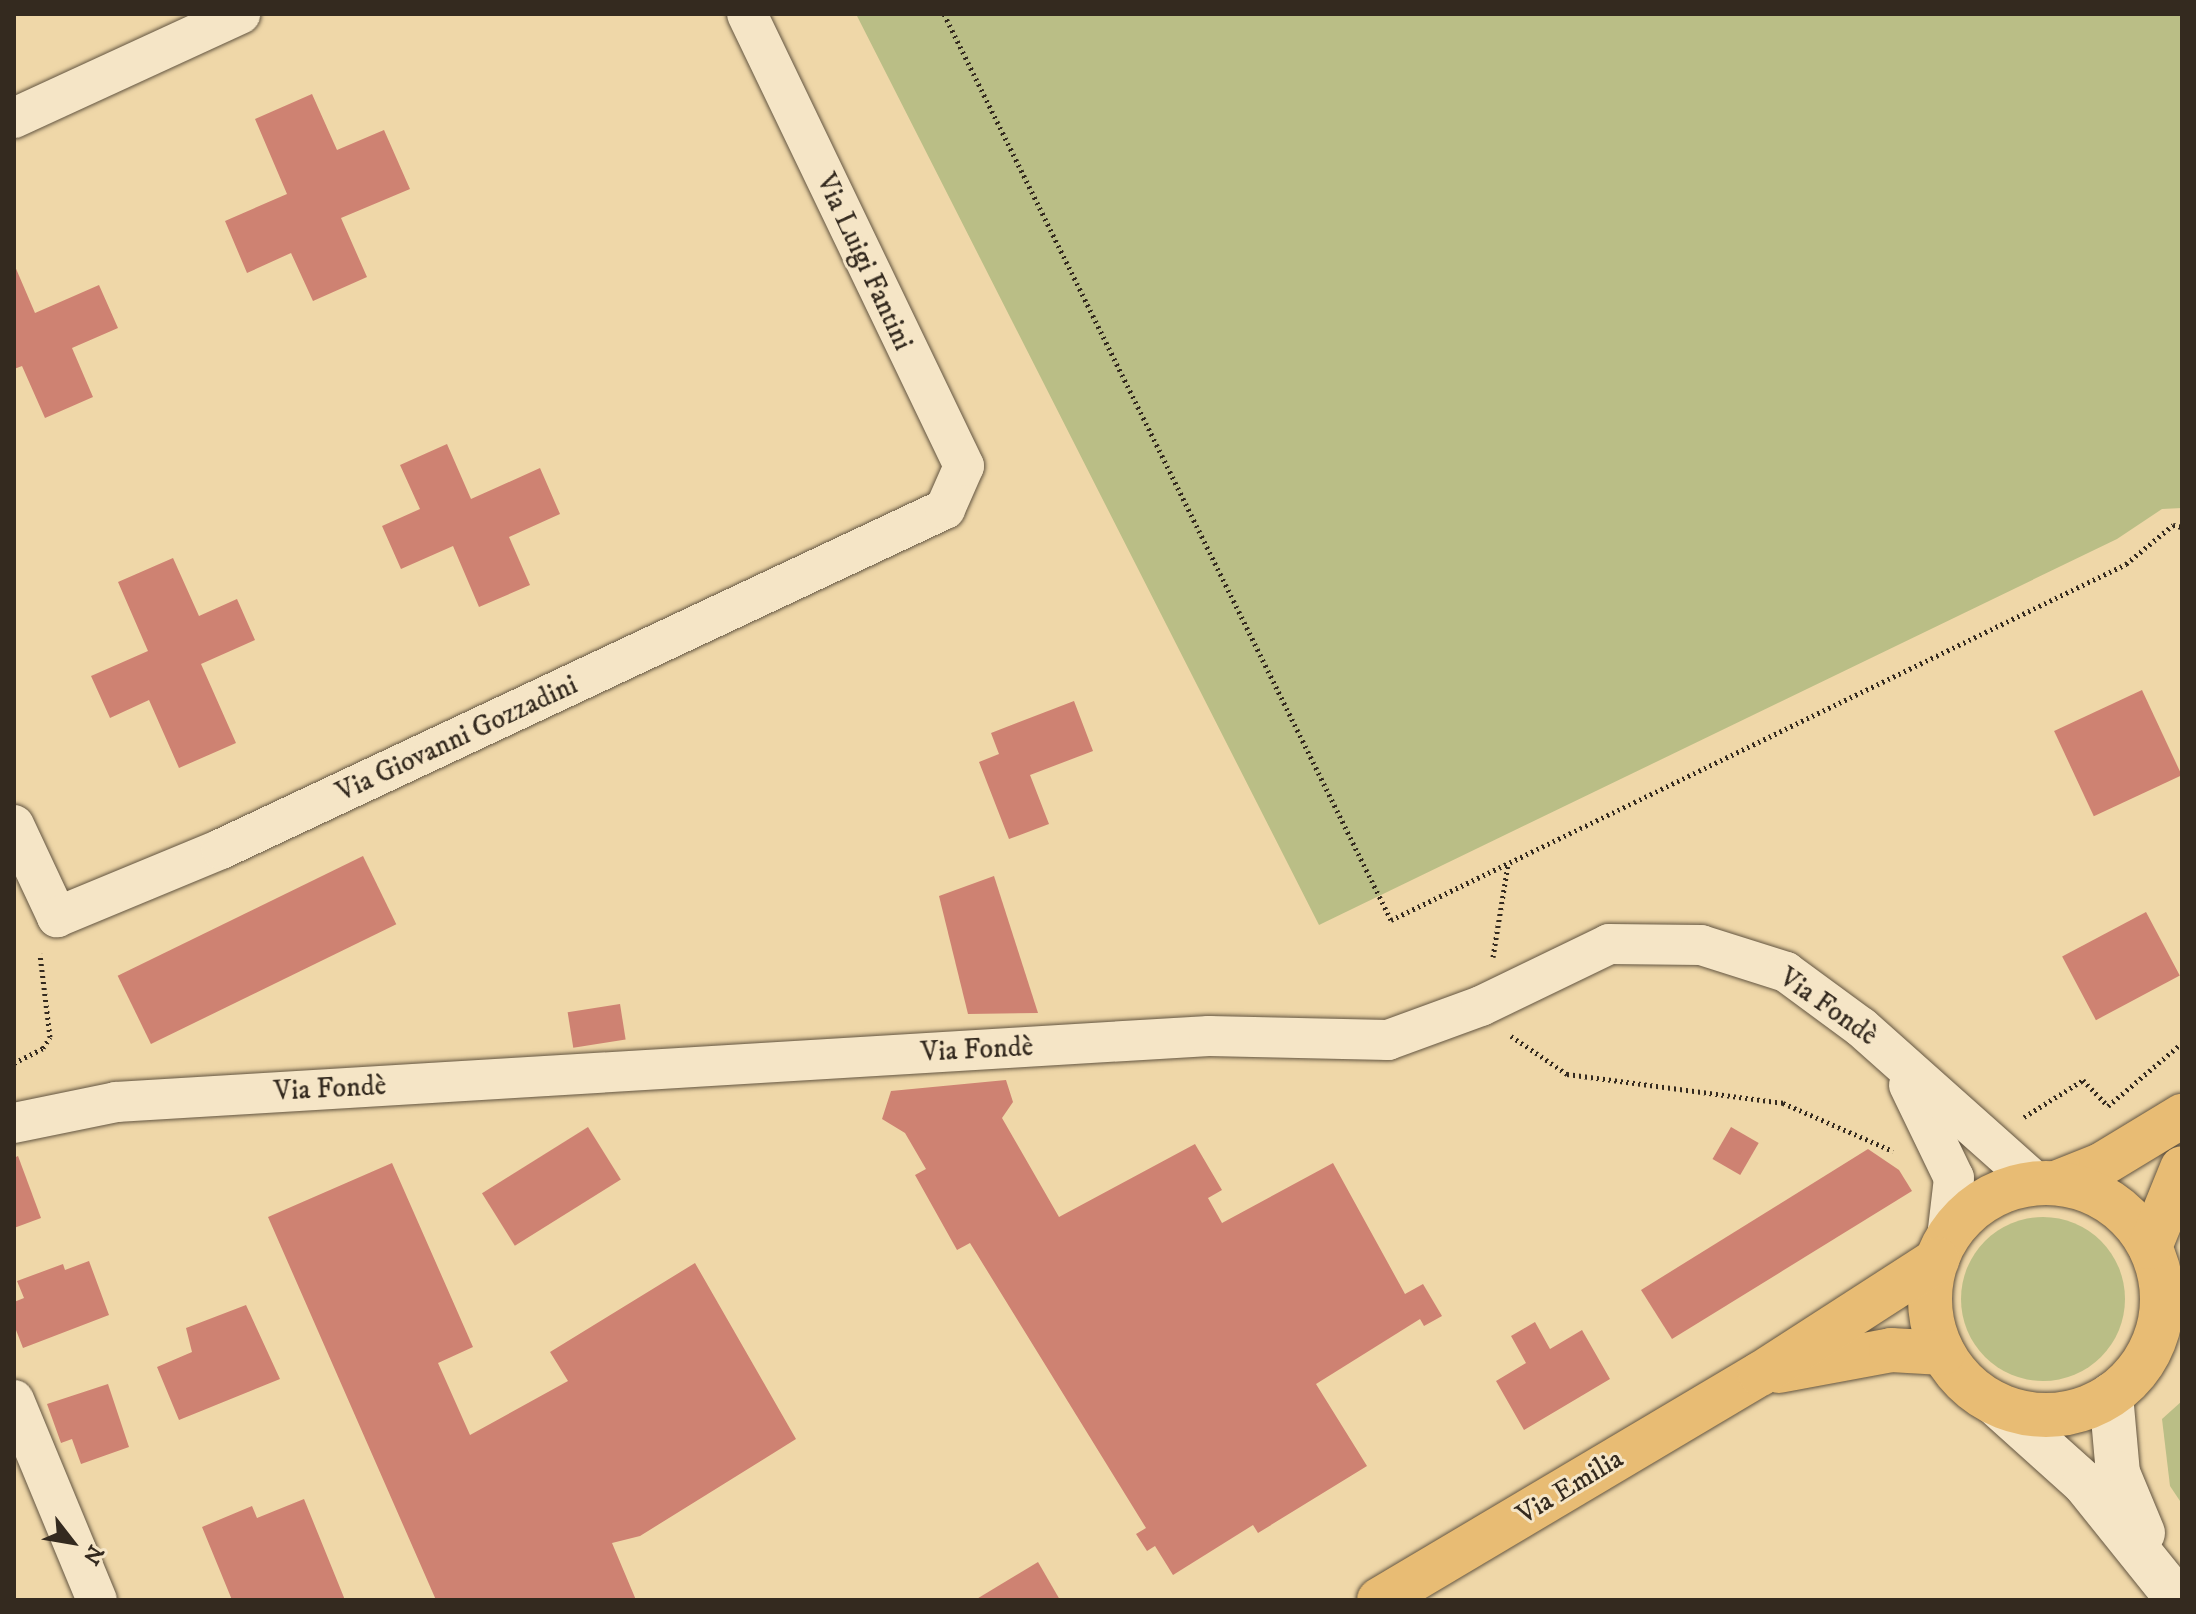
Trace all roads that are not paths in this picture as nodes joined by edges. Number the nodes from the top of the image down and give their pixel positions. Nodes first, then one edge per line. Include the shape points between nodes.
1 (240, 14) edge
2 (747, 14) edge
3 (14, 118) edge
4 (945, 509) joint
5 (14, 825) edge
6 (1891, 1053) junction
7 (2182, 1116) edge
8 (14, 1123) edge
9 (2182, 1168) edge
10 (2046, 1183) junction
11 (2150, 1247) junction
12 (1942, 1249) junction
13 (1943, 1353) junction
14 (1760, 1374) junction
15 (2111, 1395) junction
16 (14, 1400) edge
17 (1997, 1405) junction
18 (2176, 1598) edge
19 (97, 1600) edge
20 (1379, 1600) edge

1 - 3 street
2 - 4 street, Via Luigi Fantini via 964,466
4 - 5 street, Via Giovanni Gozzadini via 221,849 57,917
6 - 8 street, Via Fondè via 1786,972 1701,945 1609,944 1499,998 1388,1040 1162,1039 116,1102
6 - 10 street, Via Fondè
6 - 12 street, Via Fondè via 1954,1178
7 - 10 main road, Via Emilia via 2101,1165
9 - 11 main road
10 - 11 main road via 2111,1203
10 - 12 main road, Via Emilia via 1986,1200
11 - 15 main road via 2162,1293 2159,1322 2150,1351
12 - 13 main road via 1930,1307
12 - 14 main road, Via Emilia
13 - 14 main road, Via Emilia via 1891,1350
13 - 17 main road via 1975,1392
14 - 20 main road, Via Emilia
15 - 17 main road via 2055,1415
15 - 18 street via 2118,1473
16 - 19 street
17 - 18 street via 2084,1483

